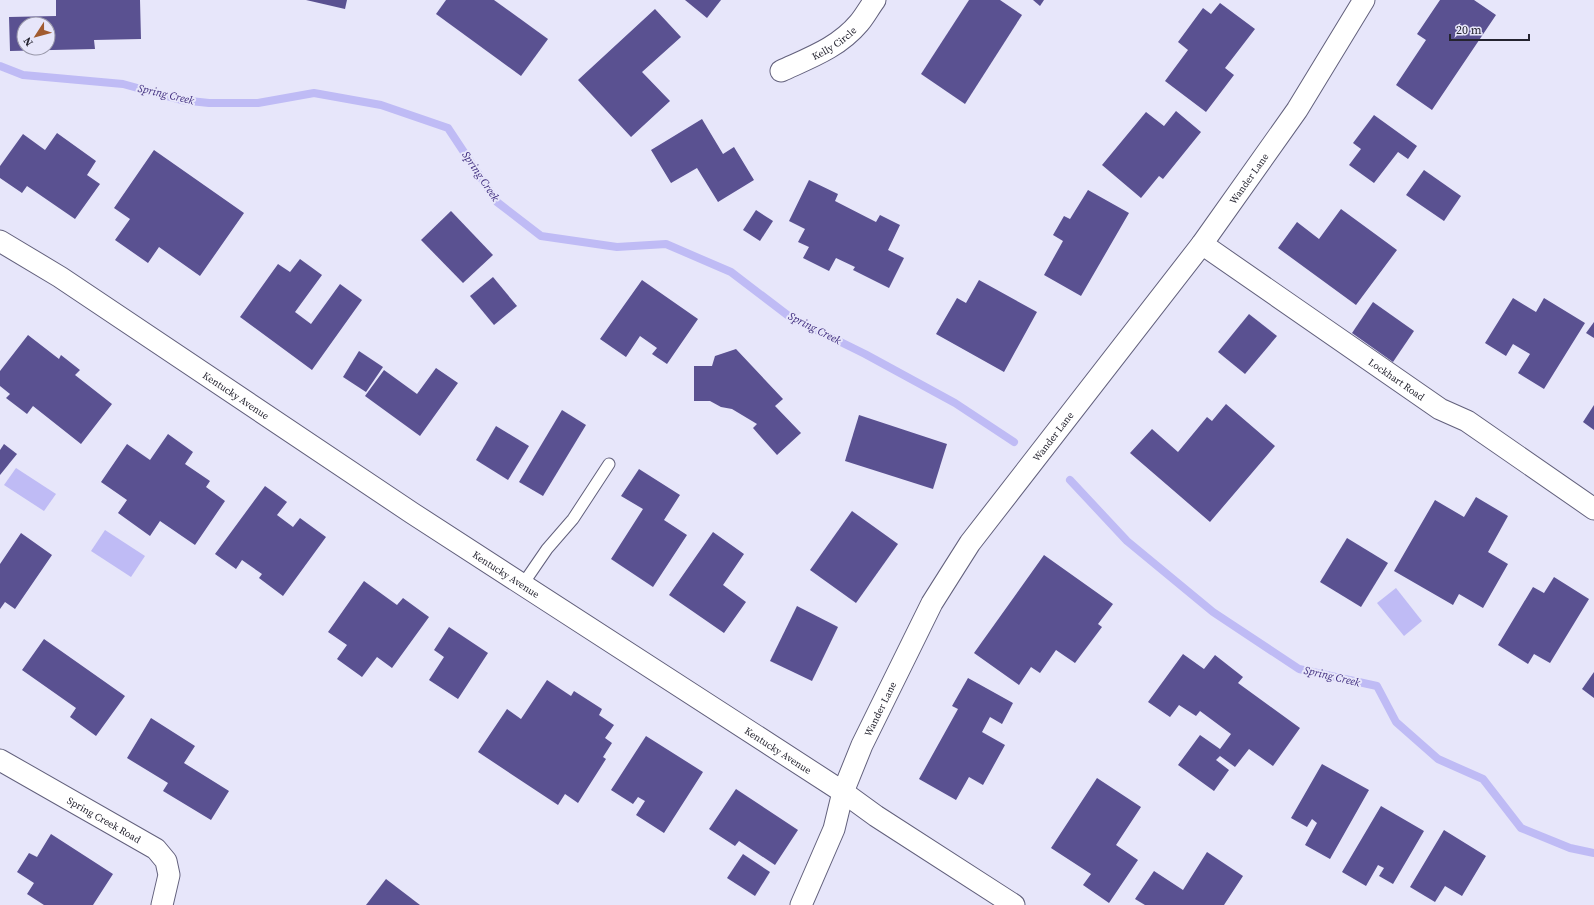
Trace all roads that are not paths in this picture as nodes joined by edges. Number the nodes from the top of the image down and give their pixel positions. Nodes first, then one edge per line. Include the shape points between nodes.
1 (875, 0) edge
2 (1364, 0) edge
3 (780, 70) dead end
4 (0, 241) edge
5 (1202, 244) junction
6 (609, 464) dead end
7 (1594, 509) edge
8 (523, 584) junction
9 (0, 760) edge
10 (844, 792) junction
11 (162, 905) edge
12 (801, 905) edge
13 (1014, 905) edge

1 - 3 street, Kelly Circle via 859,23 834,46
2 - 5 street, Wander Lane via 1297,110
4 - 8 street, Kentucky Avenue via 60,277 412,513
5 - 7 street, Lockhart Road via 1440,409 1467,421
5 - 10 street, Wander Lane via 970,543 932,603 902,662 862,744
6 - 8 lane via 573,519 547,549
8 - 10 street, Kentucky Avenue
9 - 11 street, Spring Creek Road via 156,849 166,861 169,875
10 - 12 street, Wander Lane via 834,829
10 - 13 street, Kentucky Avenue

